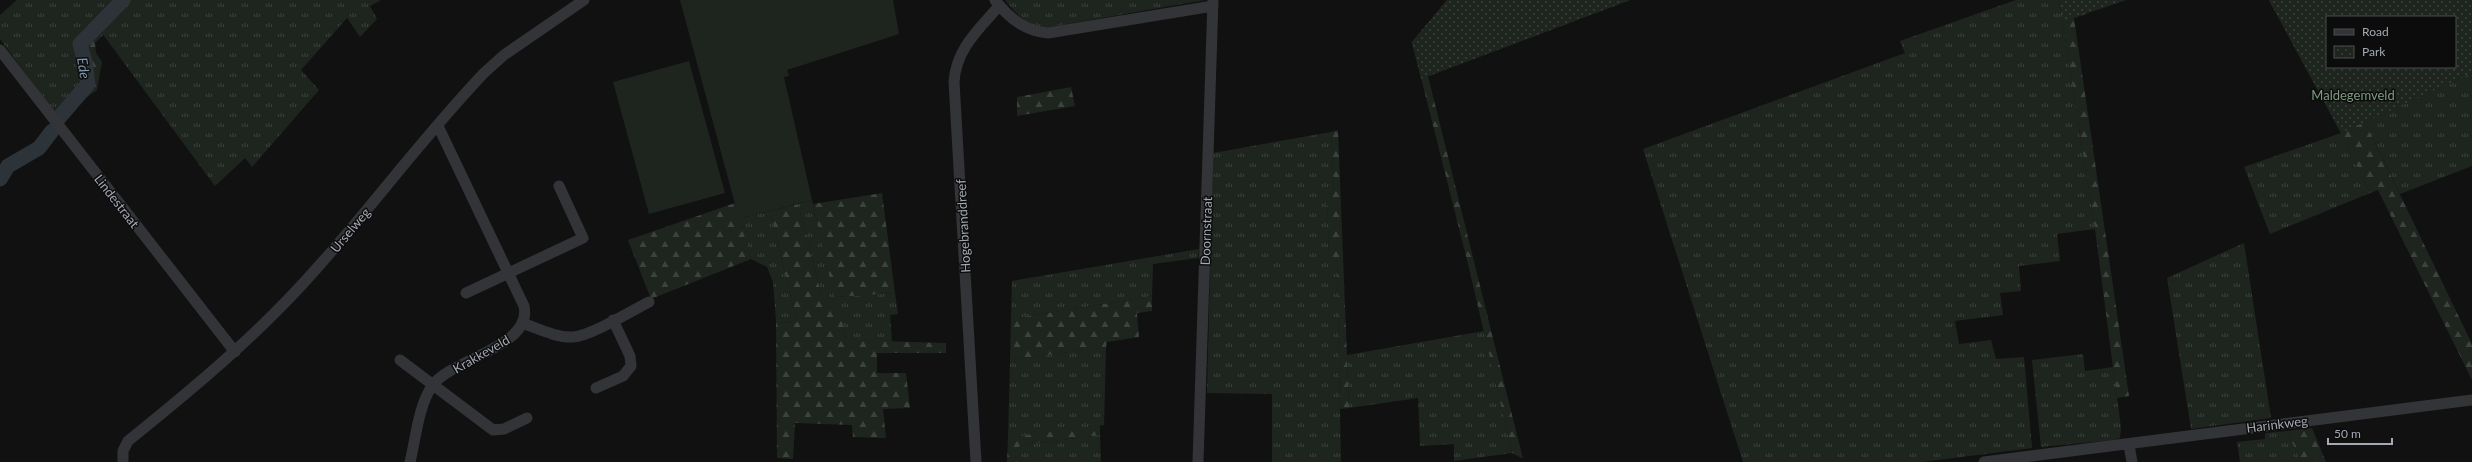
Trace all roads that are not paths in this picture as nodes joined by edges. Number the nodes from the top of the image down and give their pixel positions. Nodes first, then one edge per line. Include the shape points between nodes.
1 (584, 0) edge
2 (997, 3) edge
3 (1213, 3) edge
4 (0, 50) edge
5 (438, 126) junction
6 (559, 186) dead end
7 (508, 273) junction
8 (466, 293) dead end
9 (649, 302) dead end
10 (613, 320) junction
11 (522, 323) junction
12 (235, 352) junction
13 (400, 360) dead end
14 (433, 385) junction
15 (596, 388) dead end
16 (2472, 400) edge
17 (527, 418) dead end
18 (2129, 445) junction
19 (123, 462) edge
20 (410, 462) edge
21 (976, 462) edge
22 (1198, 462) edge
23 (1984, 462) edge
24 (2132, 462) edge

1 - 5 street, Urselweg via 504,55 469,89
2 - 3 street, Hogebranddreef via 1023,26 1048,33
2 - 21 street, Hogebranddreef via 962,51 956,66 954,82
3 - 22 street, Doornstraat
4 - 12 street, Lindestraat
5 - 7 street, Krakkeveld
5 - 12 street, Urselweg via 317,269
6 - 7 street via 583,238
7 - 8 street
7 - 11 street, Krakkeveld via 524,306
9 - 10 street
10 - 11 street via 573,337 558,335
10 - 15 street via 630,356 631,366 623,376
11 - 14 street, Krakkeveld via 511,338 450,371
12 - 19 street, Urselweg via 128,441 123,451
13 - 14 street
14 - 17 street via 493,430
14 - 20 street, Krakkeveld via 420,415
16 - 18 street, Harinkweg
18 - 23 street, Harinkweg
18 - 24 street

